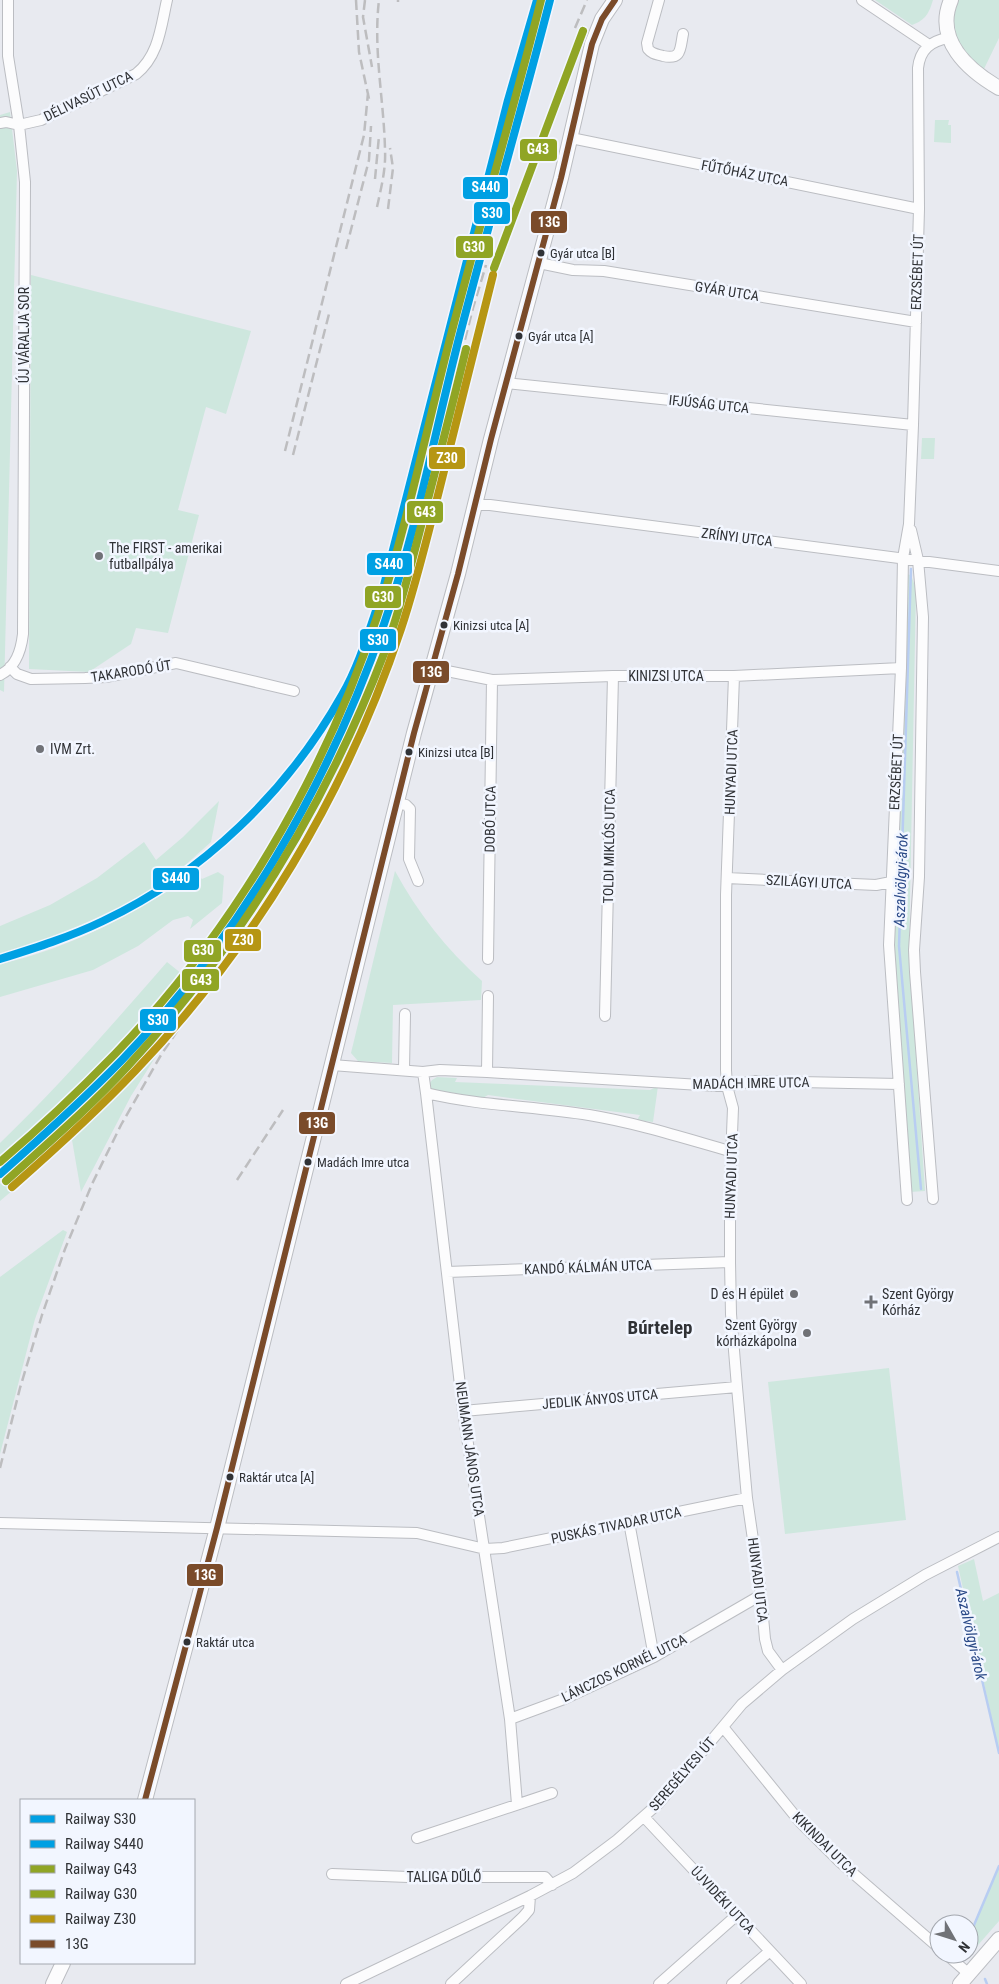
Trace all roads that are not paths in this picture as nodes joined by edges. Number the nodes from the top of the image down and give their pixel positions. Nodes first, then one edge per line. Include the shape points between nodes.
1 (8, 0) edge
2 (167, 0) edge
3 (615, 0) edge
4 (659, 0) edge
5 (862, 0) edge
6 (951, 0) edge
7 (683, 34) dead end
8 (948, 38) junction
9 (928, 45) junction
10 (999, 88) edge
11 (0, 123) edge
12 (19, 125) junction
13 (571, 138) junction
14 (919, 209) junction
15 (539, 263) junction
16 (916, 322) junction
17 (506, 383) junction
18 (913, 425) junction
19 (475, 505) junction
20 (909, 524) junction
21 (903, 558) junction
22 (918, 560) junction
23 (999, 571) edge
24 (10, 668) junction
25 (432, 668) junction
26 (901, 668) junction
27 (0, 675) edge
28 (613, 676) junction
29 (734, 676) junction
30 (492, 680) junction
31 (294, 691) dead end
32 (397, 803) junction
33 (727, 878) junction
34 (418, 881) dead end
35 (891, 882) junction
36 (488, 959) dead end
37 (488, 996) dead end
38 (405, 1014) dead end
39 (605, 1016) dead end
40 (332, 1065) junction
41 (404, 1070) junction
42 (423, 1072) junction
43 (486, 1072) junction
44 (899, 1084) junction
45 (727, 1086) junction
46 (426, 1092) junction
47 (730, 1151) junction
48 (933, 1199) dead end
49 (907, 1200) dead end
50 (730, 1262) junction
51 (447, 1272) junction
52 (737, 1387) junction
53 (463, 1411) junction
54 (747, 1498) junction
55 (629, 1522) junction
56 (0, 1523) edge
57 (217, 1528) junction
58 (999, 1537) edge
59 (485, 1549) junction
60 (761, 1595) junction
61 (654, 1657) junction
62 (782, 1670) junction
63 (510, 1719) junction
64 (723, 1727) junction
65 (552, 1793) dead end
66 (145, 1799) edge
67 (517, 1804) junction
68 (644, 1817) junction
69 (417, 1838) dead end
70 (332, 1874) dead end
71 (552, 1885) junction
72 (530, 1896) junction
73 (737, 1916) junction
74 (929, 1939) edge
75 (999, 1939) edge
76 (770, 1951) junction
77 (63, 1964) edge
78 (954, 1964) edge
79 (965, 1979) edge
80 (53, 1984) edge
81 (346, 1984) edge
82 (451, 1984) edge
83 (659, 1984) edge
84 (732, 1984) edge
85 (801, 1984) edge

1 - 12 street, ÚJ VÁRALJA SOR via 8,56
2 - 12 street, DÉLIVASÚT UTCA via 155,50 142,69 41,120
3 - 13 street via 602,19 592,44
4 - 7 street via 648,49 671,58 676,56
5 - 9 street
6 - 8 street via 946,14
8 - 9 street
8 - 10 street via 961,58
9 - 14 street, ERZSÉBET ÚT via 918,68
11 - 12 street
12 - 24 street, ÚJ VÁRALJA SOR via 24,182 23,634 19,654
13 - 14 street, FŰTŐHÁZ UTCA
13 - 15 street
14 - 16 street, ERZSÉBET ÚT
15 - 16 street, GYÁR UTCA
15 - 17 street
16 - 18 street, ERZSÉBET ÚT
17 - 18 street, IFJÚSÁG UTCA
17 - 19 street
18 - 20 street, ERZSÉBET ÚT
19 - 21 street, ZRÍNYI UTCA
19 - 25 street
20 - 21 street, ERZSÉBET ÚT
20 - 22 street, ERZSÉBET ÚT
21 - 22 street, ZRÍNYI UTCA
21 - 26 street, ERZSÉBET ÚT
22 - 23 street, ZRÍNYI UTCA
22 - 48 street, ERZSÉBET ÚT via 923,617 919,877 914,950
24 - 27 street
24 - 31 street, TAKARODÓ ÚT via 31,678 85,678 176,663
25 - 30 street, KINIZSI UTCA
25 - 32 street
26 - 29 street, KINIZSI UTCA
26 - 35 street, ERZSÉBET ÚT
28 - 29 street, KINIZSI UTCA
28 - 30 street, KINIZSI UTCA
28 - 39 street, TOLDI MIKLÓS UTCA
29 - 33 street, HUNYADI UTCA
30 - 36 street, DOBÓ UTCA
32 - 34 street via 410,809 409,859
32 - 40 street
33 - 35 street, SZILÁGYI UTCA via 876,885
33 - 45 street, HUNYADI UTCA
35 - 44 street, ERZSÉBET ÚT via 889,958
37 - 43 street
38 - 41 street
40 - 41 street, MADÁCH IMRE UTCA
40 - 57 street
41 - 42 street, MADÁCH IMRE UTCA
42 - 43 street, MADÁCH IMRE UTCA
42 - 46 street
43 - 45 street, MADÁCH IMRE UTCA
44 - 45 street, MADÁCH IMRE UTCA via 754,1081
44 - 49 street, ERZSÉBET ÚT
45 - 47 street, HUNYADI UTCA via 733,1108
46 - 47 street via 478,1103 589,1115 662,1131
46 - 51 street, NEUMANN JÁNOS UTCA
47 - 50 street, HUNYADI UTCA
50 - 51 street, KANDÓ KÁLMÁN UTCA
50 - 52 street, HUNYADI UTCA
51 - 53 street, NEUMANN JÁNOS UTCA
52 - 53 street, JEDLIK ÁNYOS UTCA
52 - 54 street, HUNYADI UTCA
53 - 59 street, NEUMANN JÁNOS UTCA
54 - 55 street, PUSKÁS TIVADAR UTCA
54 - 60 street, HUNYADI UTCA
55 - 59 street, PUSKÁS TIVADAR UTCA
55 - 61 street
56 - 57 street
57 - 59 street via 417,1533
57 - 66 street
58 - 62 street, SEREGÉLYESI ÚT via 925,1574
59 - 63 street, NEUMANN JÁNOS UTCA
60 - 61 street, LÁNCZOS KORNÉL UTCA
60 - 62 street, HUNYADI UTCA via 768,1651
61 - 63 street, LÁNCZOS KORNÉL UTCA via 564,1699
62 - 64 street, SEREGÉLYESI ÚT via 742,1704
63 - 67 street, NEUMANN JÁNOS UTCA
64 - 68 street, SEREGÉLYESI ÚT
64 - 74 street, KIKINDAI UTCA via 800,1822 840,1862
65 - 67 street
67 - 69 street
68 - 71 street, SEREGÉLYESI ÚT via 573,1874
68 - 73 street, ÚJVIDÉKI UTCA
70 - 71 street, TALIGA DŰLŐ via 408,1878 545,1877
71 - 72 street, SEREGÉLYESI ÚT
72 - 81 street, SEREGÉLYESI ÚT
72 - 82 street via 529,1910 524,1917
73 - 76 street, ÚJVIDÉKI UTCA
73 - 83 street
75 - 79 street
76 - 84 street
76 - 85 street, ÚJVIDÉKI UTCA
77 - 80 street
78 - 79 street

